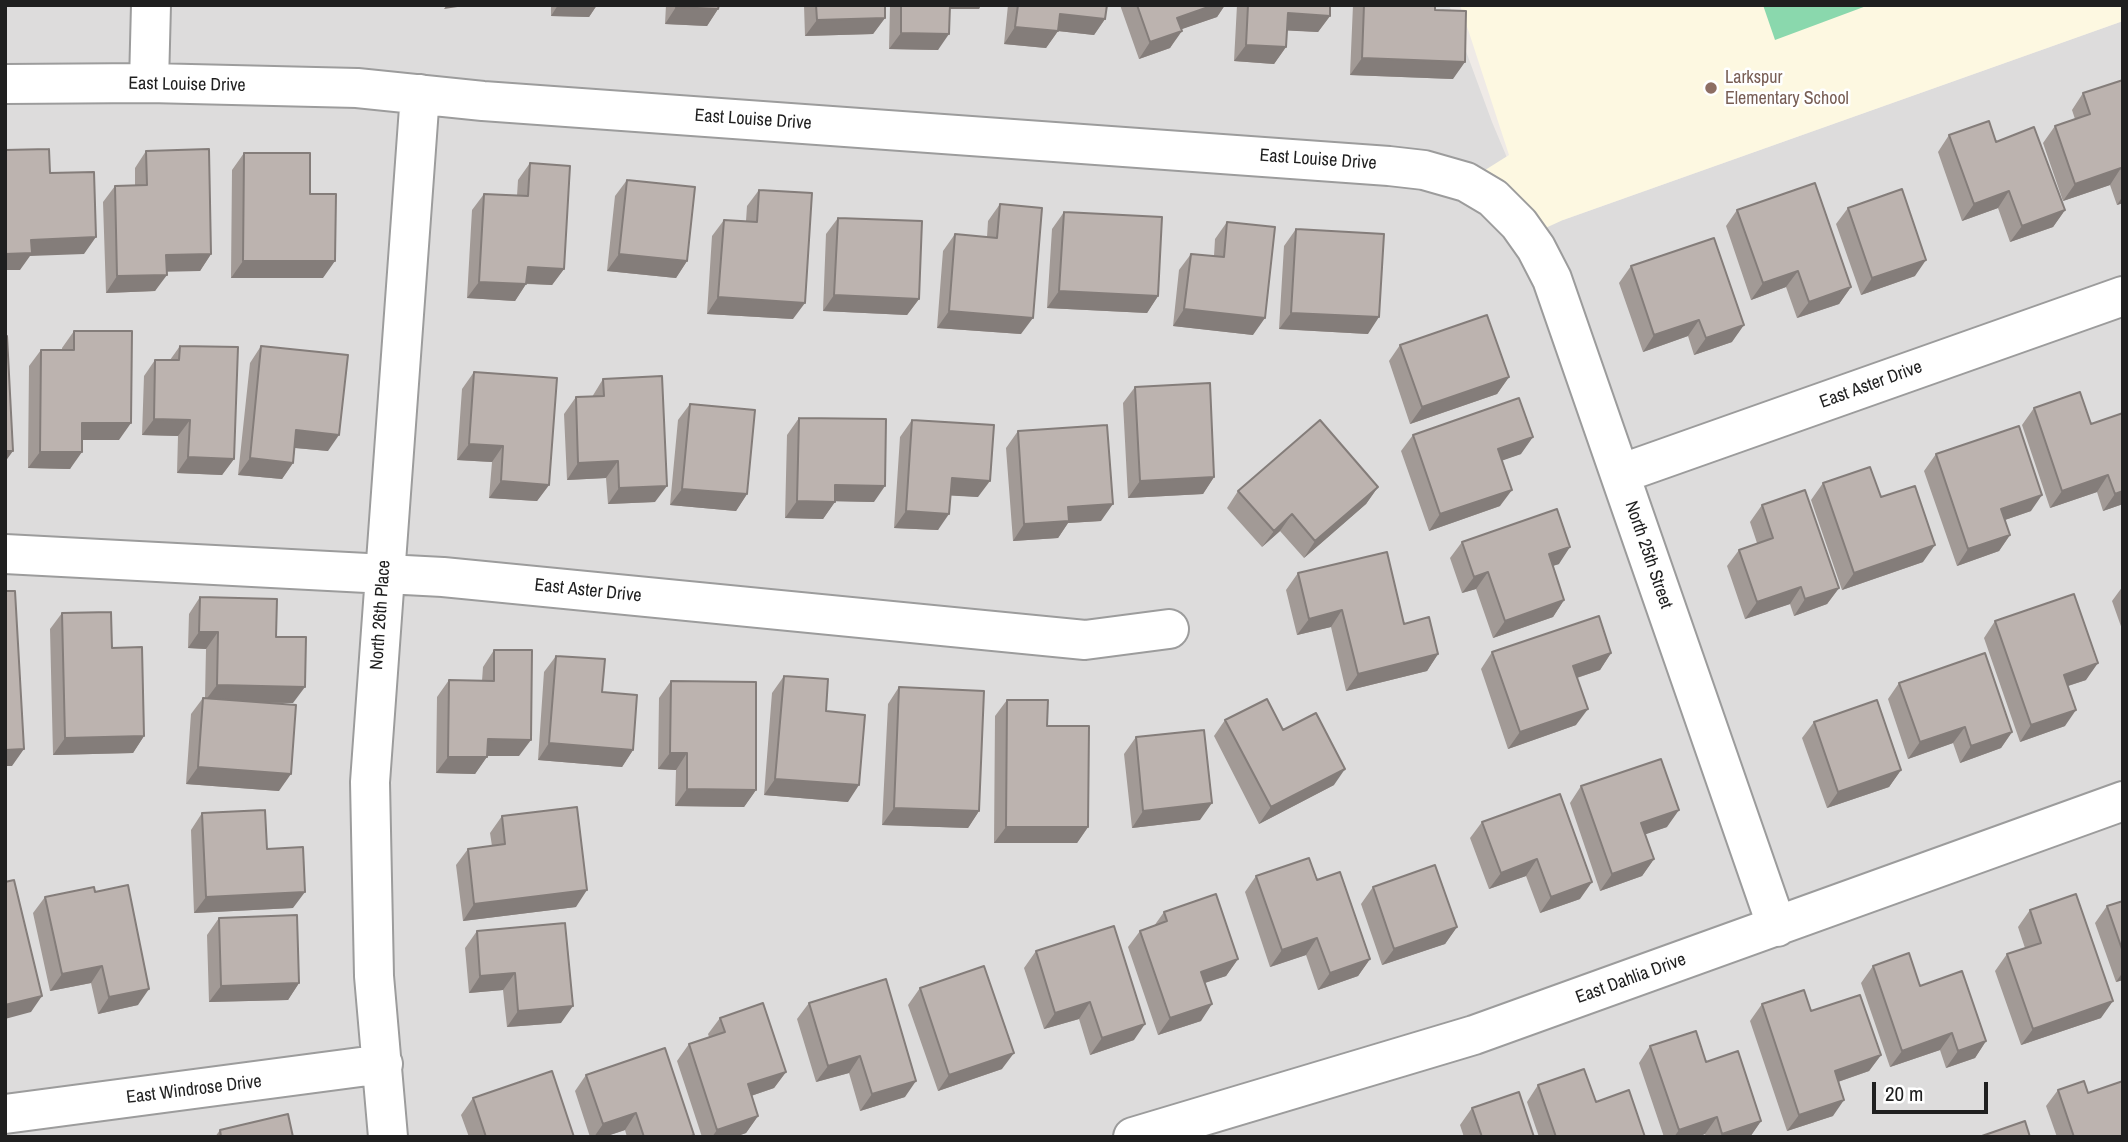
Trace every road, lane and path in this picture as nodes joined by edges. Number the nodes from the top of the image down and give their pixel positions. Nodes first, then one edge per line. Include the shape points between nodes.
1 (151, 5) edge
2 (149, 83) junction
3 (5, 85) edge
4 (420, 94) junction
5 (1493, 198) joint
6 (2123, 296) edge
7 (1620, 474) junction
8 (5, 554) edge
9 (384, 573) junction
10 (1169, 629) dead end
11 (2123, 801) edge
12 (1777, 927) junction
13 (383, 1065) junction
14 (5, 1114) edge
15 (388, 1137) edge
16 (1133, 1137) edge

1 - 2 street
2 - 3 street, East Louise Drive
2 - 4 street, East Louise Drive
4 - 5 street, East Louise Drive via 1389,166 1455,179
4 - 9 street, North 26th Place
5 - 7 street, North 25th Street via 1528,236 1552,279
6 - 7 street, East Aster Drive
7 - 12 street, North 25th Street
8 - 9 street, East Aster Drive
9 - 10 street, East Aster Drive via 1085,640
9 - 13 street, North 26th Place via 369,782 374,976
11 - 12 street, East Dahlia Drive
12 - 16 street, East Dahlia Drive via 1474,1035
13 - 14 street, East Windrose Drive
13 - 15 street, North 26th Place

